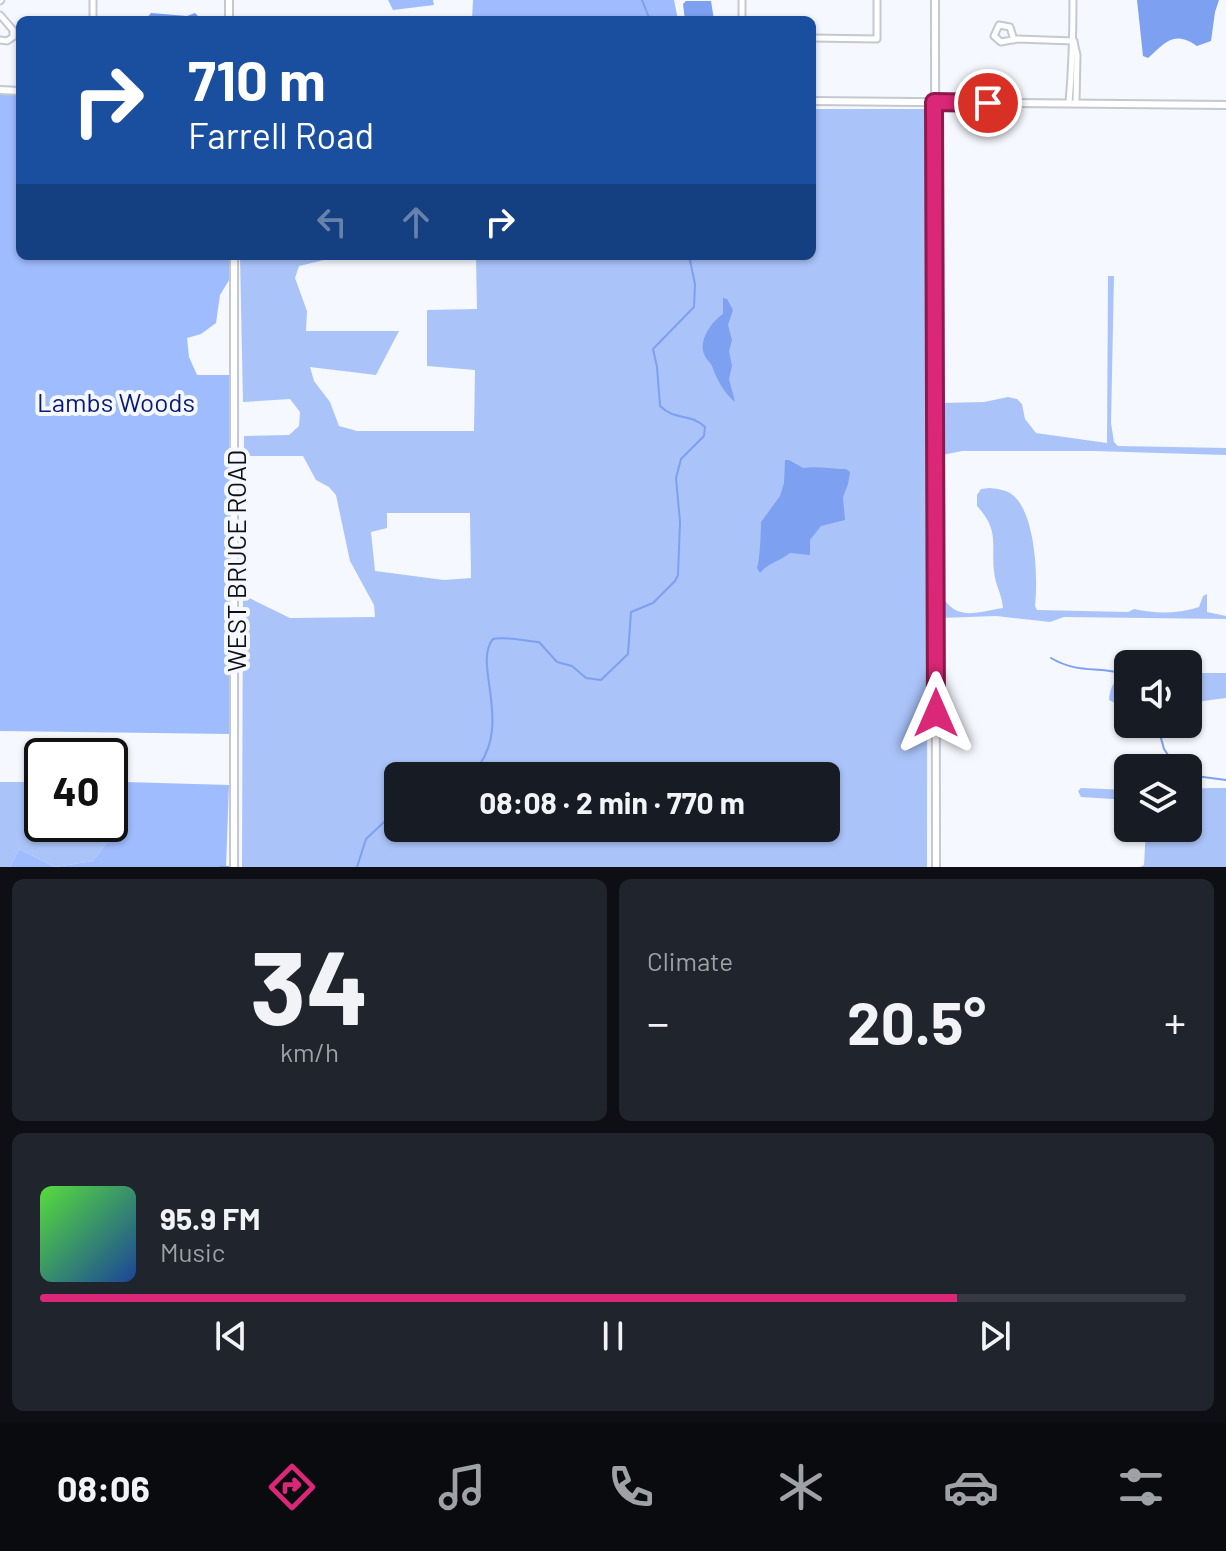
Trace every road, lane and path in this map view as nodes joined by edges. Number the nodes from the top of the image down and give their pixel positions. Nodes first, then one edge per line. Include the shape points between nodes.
1 (877, 0) edge
2 (935, 0) edge
3 (1073, 0) edge
4 (0, 15) edge
5 (816, 38) edge
6 (0, 40) edge
7 (1014, 40) dead end
8 (1074, 41) junction
9 (816, 101) edge
10 (934, 102) junction
11 (1072, 103) junction
12 (1226, 105) edge
13 (234, 260) edge
14 (234, 865) edge
15 (936, 867) edge

1 - 5 street via 877,39
2 - 10 street
3 - 8 street
4 - 6 street via 13,37
7 - 8 street
8 - 11 street
9 - 10 street
10 - 11 street
10 - 15 street
11 - 12 street
13 - 14 street, WEST BRUCE ROAD

